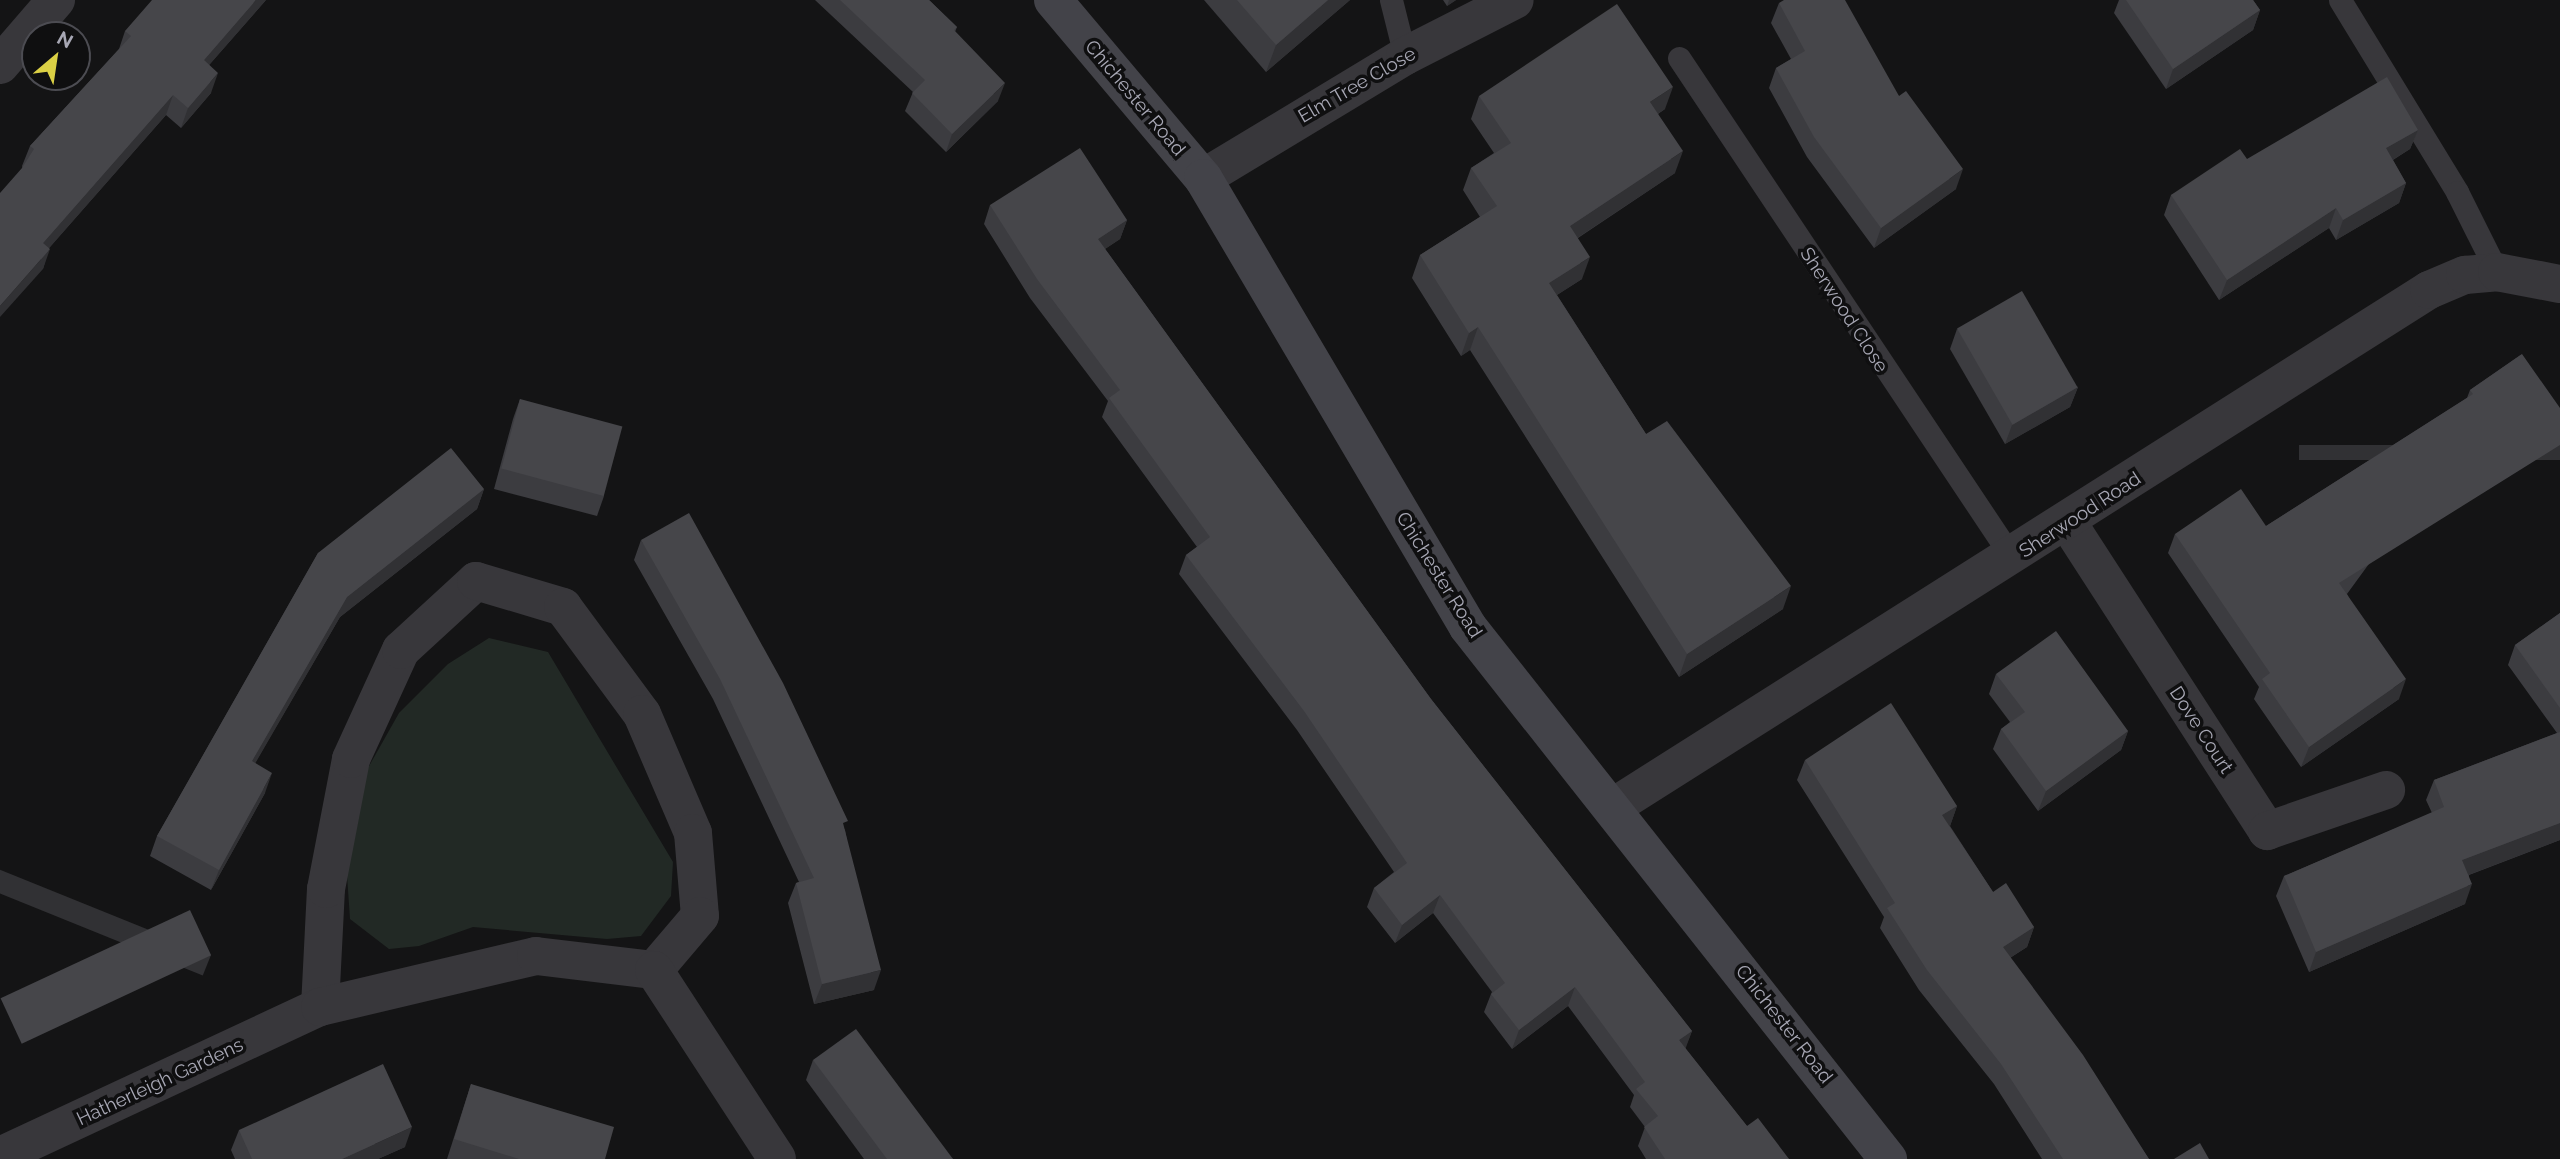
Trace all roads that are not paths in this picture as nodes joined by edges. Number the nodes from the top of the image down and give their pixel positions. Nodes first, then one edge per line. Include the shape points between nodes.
1 (56, 0) edge
2 (1053, 0) edge
3 (1391, 0) edge
4 (1515, 0) edge
5 (2340, 0) edge
6 (1405, 56) junction
7 (1679, 58) dead end
8 (0, 65) edge
9 (1203, 178) junction
10 (2497, 272) junction
11 (2560, 284) edge
12 (2068, 523) junction
13 (2013, 559) junction
14 (2386, 790) dead end
15 (1612, 807) junction
16 (654, 970) junction
17 (320, 1007) junction
18 (0, 1156) edge
19 (776, 1159) edge
20 (1888, 1159) edge

1 - 8 street
2 - 9 main road, Chichester Road
3 - 6 lane
4 - 6 street, Elm Tree Close
5 - 10 lane via 2457,192
6 - 9 street, Elm Tree Close
7 - 13 lane, Sherwood Close
9 - 15 main road, Chichester Road via 1468,627
10 - 11 street, Sherwood Road
10 - 12 street, Sherwood Road via 2465,275 2429,290
12 - 13 street, Sherwood Road
12 - 14 street, Dove Court via 2267,831
13 - 15 street, Sherwood Road
15 - 20 main road, Chichester Road
16 - 17 street, Hatherleigh Gardens via 536,956
16 - 17 street via 699,916 693,833 642,714 563,607 476,581 401,650 351,760 326,889
16 - 19 street
17 - 18 street, Hatherleigh Gardens

